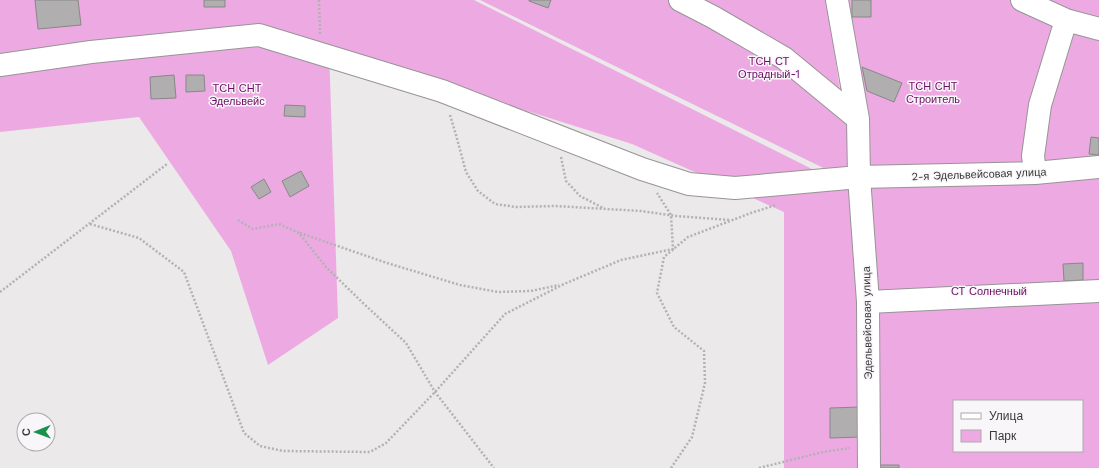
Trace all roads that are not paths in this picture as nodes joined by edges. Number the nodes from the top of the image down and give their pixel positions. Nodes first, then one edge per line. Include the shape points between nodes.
1 (680, 0) edge
2 (837, 0) edge
3 (1022, 0) edge
4 (1066, 20) junction
5 (1099, 29) edge
6 (0, 65) edge
7 (858, 119) junction
8 (1099, 168) edge
9 (1035, 173) junction
10 (859, 177) junction
11 (1099, 291) edge
12 (868, 302) junction
13 (869, 468) edge

1 - 7 street via 784,58
2 - 7 street, Эдельвейсовая улица
3 - 4 street
4 - 5 street
4 - 9 street via 1040,105 1033,156
6 - 10 street, 2-я Эдельвейсовая улица via 91,52 259,35 442,91 642,169 689,184 735,188
7 - 10 street, Эдельвейсовая улица
8 - 9 street, 2-я Эдельвейсовая улица
9 - 10 street, 2-я Эдельвейсовая улица
10 - 12 street, Эдельвейсовая улица
11 - 12 street
12 - 13 street, Эдельвейсовая улица

